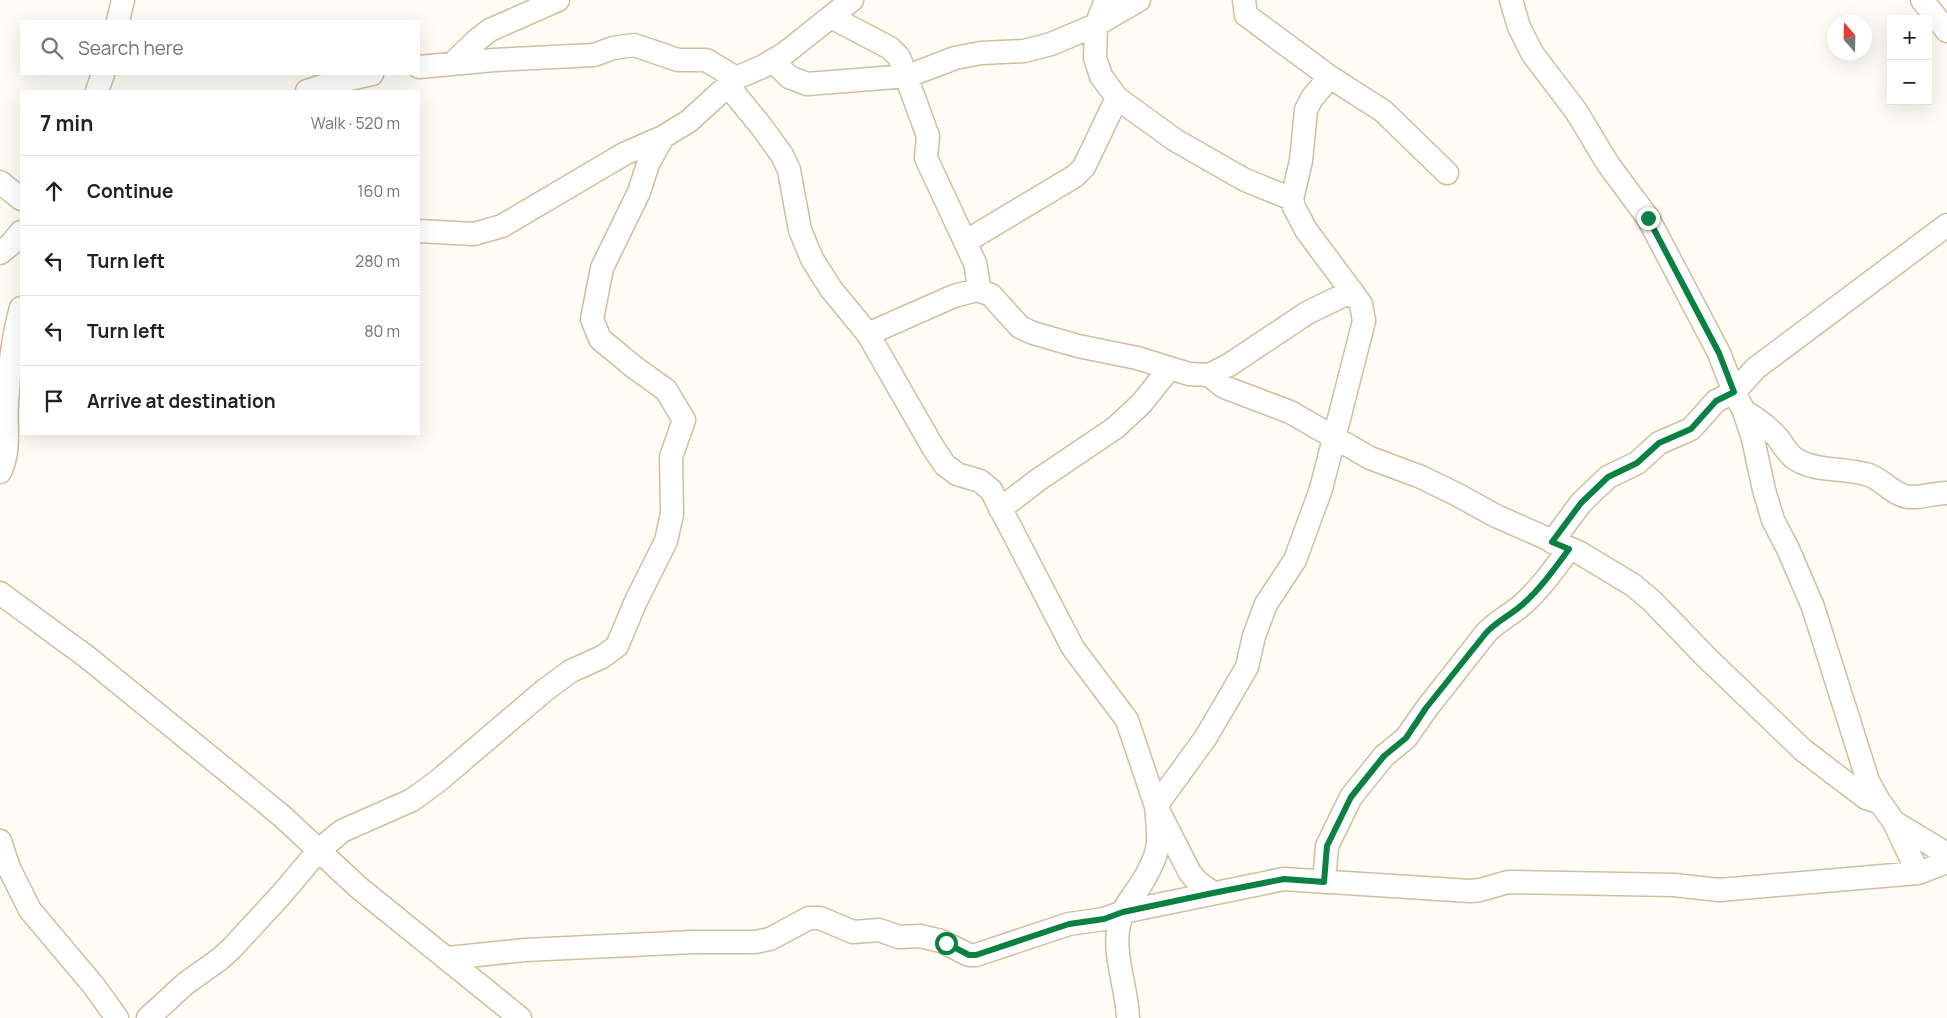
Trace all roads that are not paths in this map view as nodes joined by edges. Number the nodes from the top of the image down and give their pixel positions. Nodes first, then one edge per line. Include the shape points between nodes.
1 (123, 0) edge
2 (558, 0) edge
3 (852, 0) edge
4 (1106, 0) edge
5 (1139, 0) edge
6 (1244, 0) edge
7 (1511, 0) edge
8 (1922, 0) edge
9 (831, 17) junction
10 (118, 20) edge
11 (1096, 24) junction
12 (1947, 30) edge
13 (773, 61) junction
14 (452, 64) junction
15 (420, 67) edge
16 (103, 75) edge
17 (368, 75) edge
18 (908, 76) junction
19 (1330, 77) junction
20 (732, 84) junction
21 (97, 90) edge
22 (310, 90) edge
23 (1117, 98) junction
24 (663, 137) junction
25 (1447, 173) dead end
26 (0, 182) edge
27 (20, 198) edge
28 (1292, 199) junction
29 (1947, 225) edge
30 (420, 231) edge
31 (20, 233) edge
32 (965, 242) junction
33 (0, 253) edge
34 (980, 291) junction
35 (1352, 291) junction
36 (20, 313) edge
37 (868, 334) junction
38 (1170, 369) junction
39 (1209, 374) junction
40 (1739, 401) junction
41 (1334, 438) junction
42 (0, 472) edge
43 (1947, 492) edge
44 (1000, 509) junction
45 (1561, 545) junction
46 (0, 593) edge
47 (1879, 802) junction
48 (1156, 806) junction
49 (1894, 822) junction
50 (0, 841) edge
51 (319, 850) junction
52 (1947, 854) edge
53 (1947, 862) edge
54 (4, 864) edge
55 (1918, 873) junction
56 (1324, 882) junction
57 (1213, 893) junction
58 (1123, 912) junction
59 (448, 958) junction
60 (117, 1018) edge
61 (148, 1018) edge
62 (520, 1018) edge
63 (1128, 1018) edge

1 - 10 street
2 - 14 street via 490,30
3 - 9 street
4 - 11 street
5 - 11 street
6 - 19 street via 1246,15
7 - 40 street via 1519,27 1532,53 1576,111 1608,164 1660,238 1719,353
8 - 12 street
9 - 13 street
9 - 18 street via 890,48 900,57
11 - 18 street via 1051,44 1024,51 955,58
11 - 23 street via 1095,58 1101,76
13 - 18 street via 788,76 807,84
13 - 20 street
14 - 15 street
14 - 20 street via 594,55 634,45 678,60 706,60
16 - 21 street
17 - 22 street
18 - 32 street via 928,136 926,158
19 - 25 street via 1383,111
19 - 28 street via 1306,110 1301,161
20 - 24 street via 689,121
20 - 37 street via 734,93 782,155 800,230 812,259
23 - 28 street via 1174,140 1245,180
23 - 32 street via 1084,167 1075,176
24 - 30 street via 624,154 502,226 474,234
24 - 51 street via 602,268 592,319 600,339 666,390 684,420 671,457 672,514 666,541 617,646 602,657 571,671 545,690 418,795 342,831
26 - 27 street
28 - 35 street via 1306,230
29 - 40 street via 1756,368
31 - 33 street
32 - 34 street via 975,262
34 - 37 street via 954,296
34 - 38 street via 991,295 1020,327 1033,333
35 - 39 street via 1306,313 1229,365
35 - 41 street via 1360,304 1364,321
36 - 42 street via 7,404 5,462
37 - 44 street via 945,465 957,474 980,480 991,490
38 - 39 street via 1189,374
38 - 44 street via 1141,404 1115,428
39 - 41 street via 1224,387 1290,412
40 - 43 street via 1800,461 1878,478 1901,495 1911,497
40 - 45 street via 1716,401 1691,429 1659,443 1637,463 1608,477 1581,503
40 - 47 street via 1753,439 1773,520 1813,606 1868,781
41 - 45 street via 1370,458 1422,478
41 - 48 street via 1307,530 1295,560 1266,604 1247,667 1206,737
44 - 48 street via 1073,648 1127,720
45 - 47 street via 1633,585 1803,750 1866,798
45 - 56 street via 1542,585 1522,605 1493,624 1406,738 1384,756 1351,797 1327,846
46 - 51 street via 87,657
47 - 49 street
48 - 57 street via 1190,873
48 - 58 street via 1159,841 1155,860
49 - 52 street
49 - 55 street
50 - 54 street
51 - 59 street via 358,887
51 - 61 street via 232,948
53 - 55 street
54 - 60 street via 30,910
55 - 56 street via 1719,890 1674,885 1508,882 1470,891
56 - 57 street via 1284,879
57 - 58 street
58 - 59 street via 1104,919 1069,924 976,955 917,935 900,938 885,930 853,932 820,918 808,918 770,939 755,942 525,950
58 - 63 street via 1118,958
59 - 62 street

